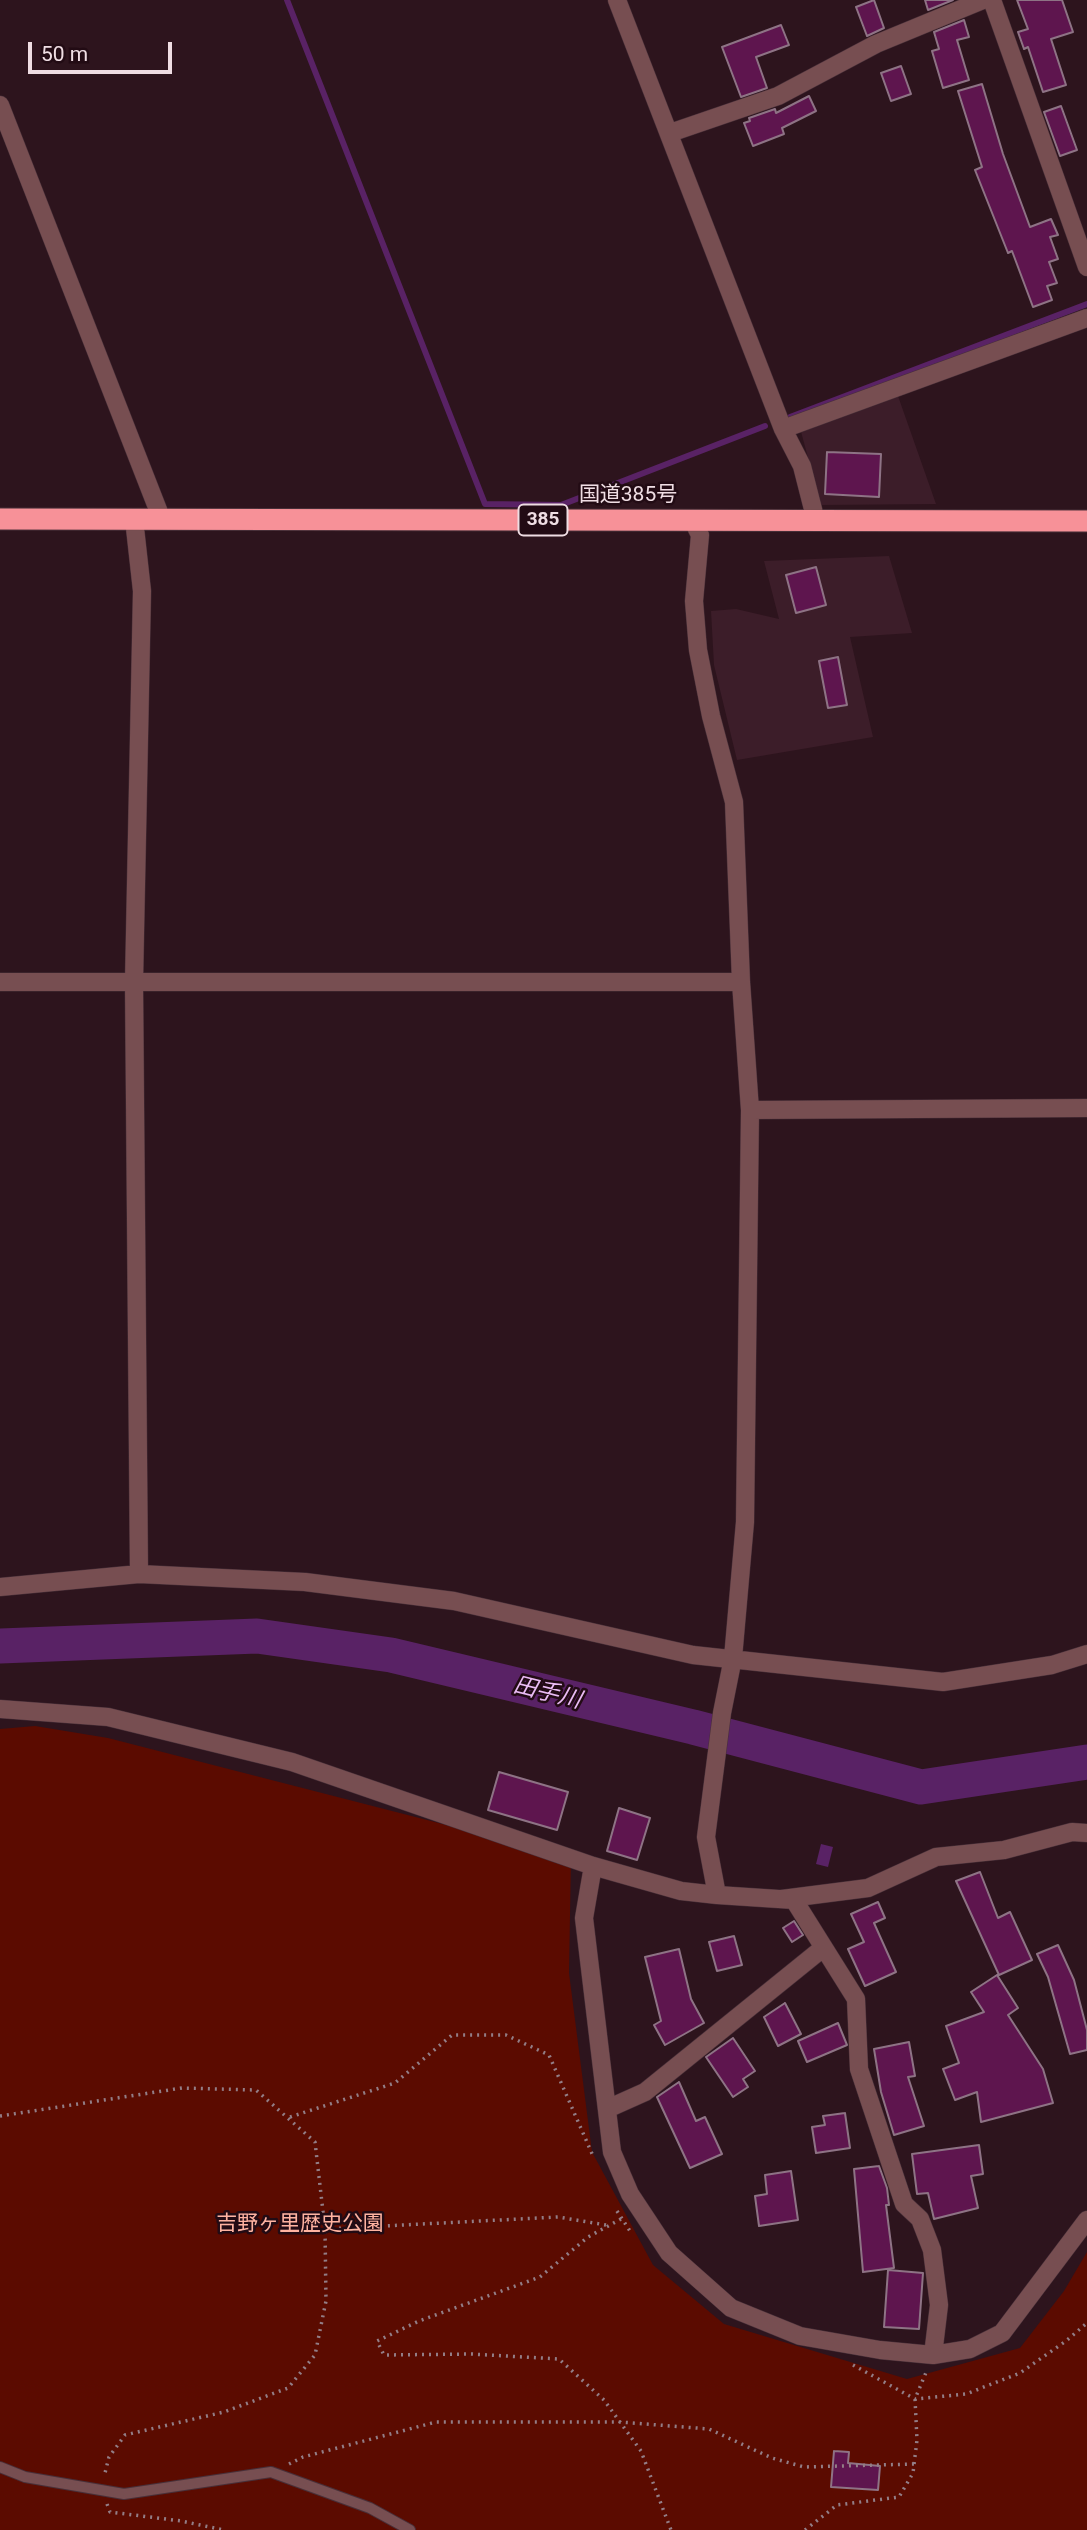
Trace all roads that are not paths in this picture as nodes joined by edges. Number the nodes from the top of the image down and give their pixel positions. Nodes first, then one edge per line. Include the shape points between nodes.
1 (617, 0) edge
2 (983, 0) edge
3 (992, 0) edge
4 (0, 105) edge
5 (670, 133) junction
6 (1087, 267) edge
7 (1087, 318) edge
8 (783, 429) junction
9 (0, 519) edge
10 (134, 519) junction
11 (162, 520) junction
12 (693, 521) junction
13 (816, 521) junction
14 (1087, 521) edge
15 (0, 982) edge
16 (134, 982) junction
17 (741, 982) junction
18 (1087, 1108) edge
19 (750, 1110) junction
20 (139, 1574) junction
21 (0, 1587) edge
22 (1087, 1654) edge
23 (733, 1658) junction
24 (0, 1709) edge
25 (1087, 1833) edge
26 (593, 1866) junction
27 (718, 1895) junction
28 (782, 1899) junction
29 (822, 1948) junction
30 (607, 2109) junction
31 (1087, 2220) edge
32 (933, 2355) junction
33 (0, 2467) edge
34 (410, 2530) edge

1 - 5 street
2 - 5 street via 876,44 778,96
3 - 6 street
4 - 11 street
5 - 8 street
7 - 8 street
8 - 13 street via 802,466
9 - 10 highway, 国道385号 / 385
10 - 11 highway, 国道385号 / 385
10 - 16 street via 142,591
11 - 12 highway, 国道385号 / 385
12 - 13 highway, 国道385号 / 385
12 - 17 street via 700,535 694,601 698,650 734,802
13 - 14 highway, 国道385号 / 385
15 - 16 street
16 - 17 street
16 - 20 street
17 - 19 street
18 - 19 street
19 - 23 street via 745,1522
20 - 21 street
20 - 23 street via 305,1582 454,1601 681,1653
22 - 23 street via 1052,1665 943,1682
23 - 27 street via 706,1836
24 - 26 street via 108,1717 292,1762
25 - 28 street via 1072,1832 1004,1850 936,1857 869,1888
26 - 27 street via 681,1891
26 - 30 street via 584,1918
27 - 28 street
28 - 29 street via 794,1900
29 - 30 street via 645,2092
29 - 32 street via 856,1999 859,2069 904,2204 920,2219 932,2250 939,2305
30 - 32 street via 612,2152 630,2194 669,2253 731,2308 800,2336
31 - 32 street via 1002,2333 970,2349
33 - 34 lane via 26,2477 124,2494 271,2472 370,2508

